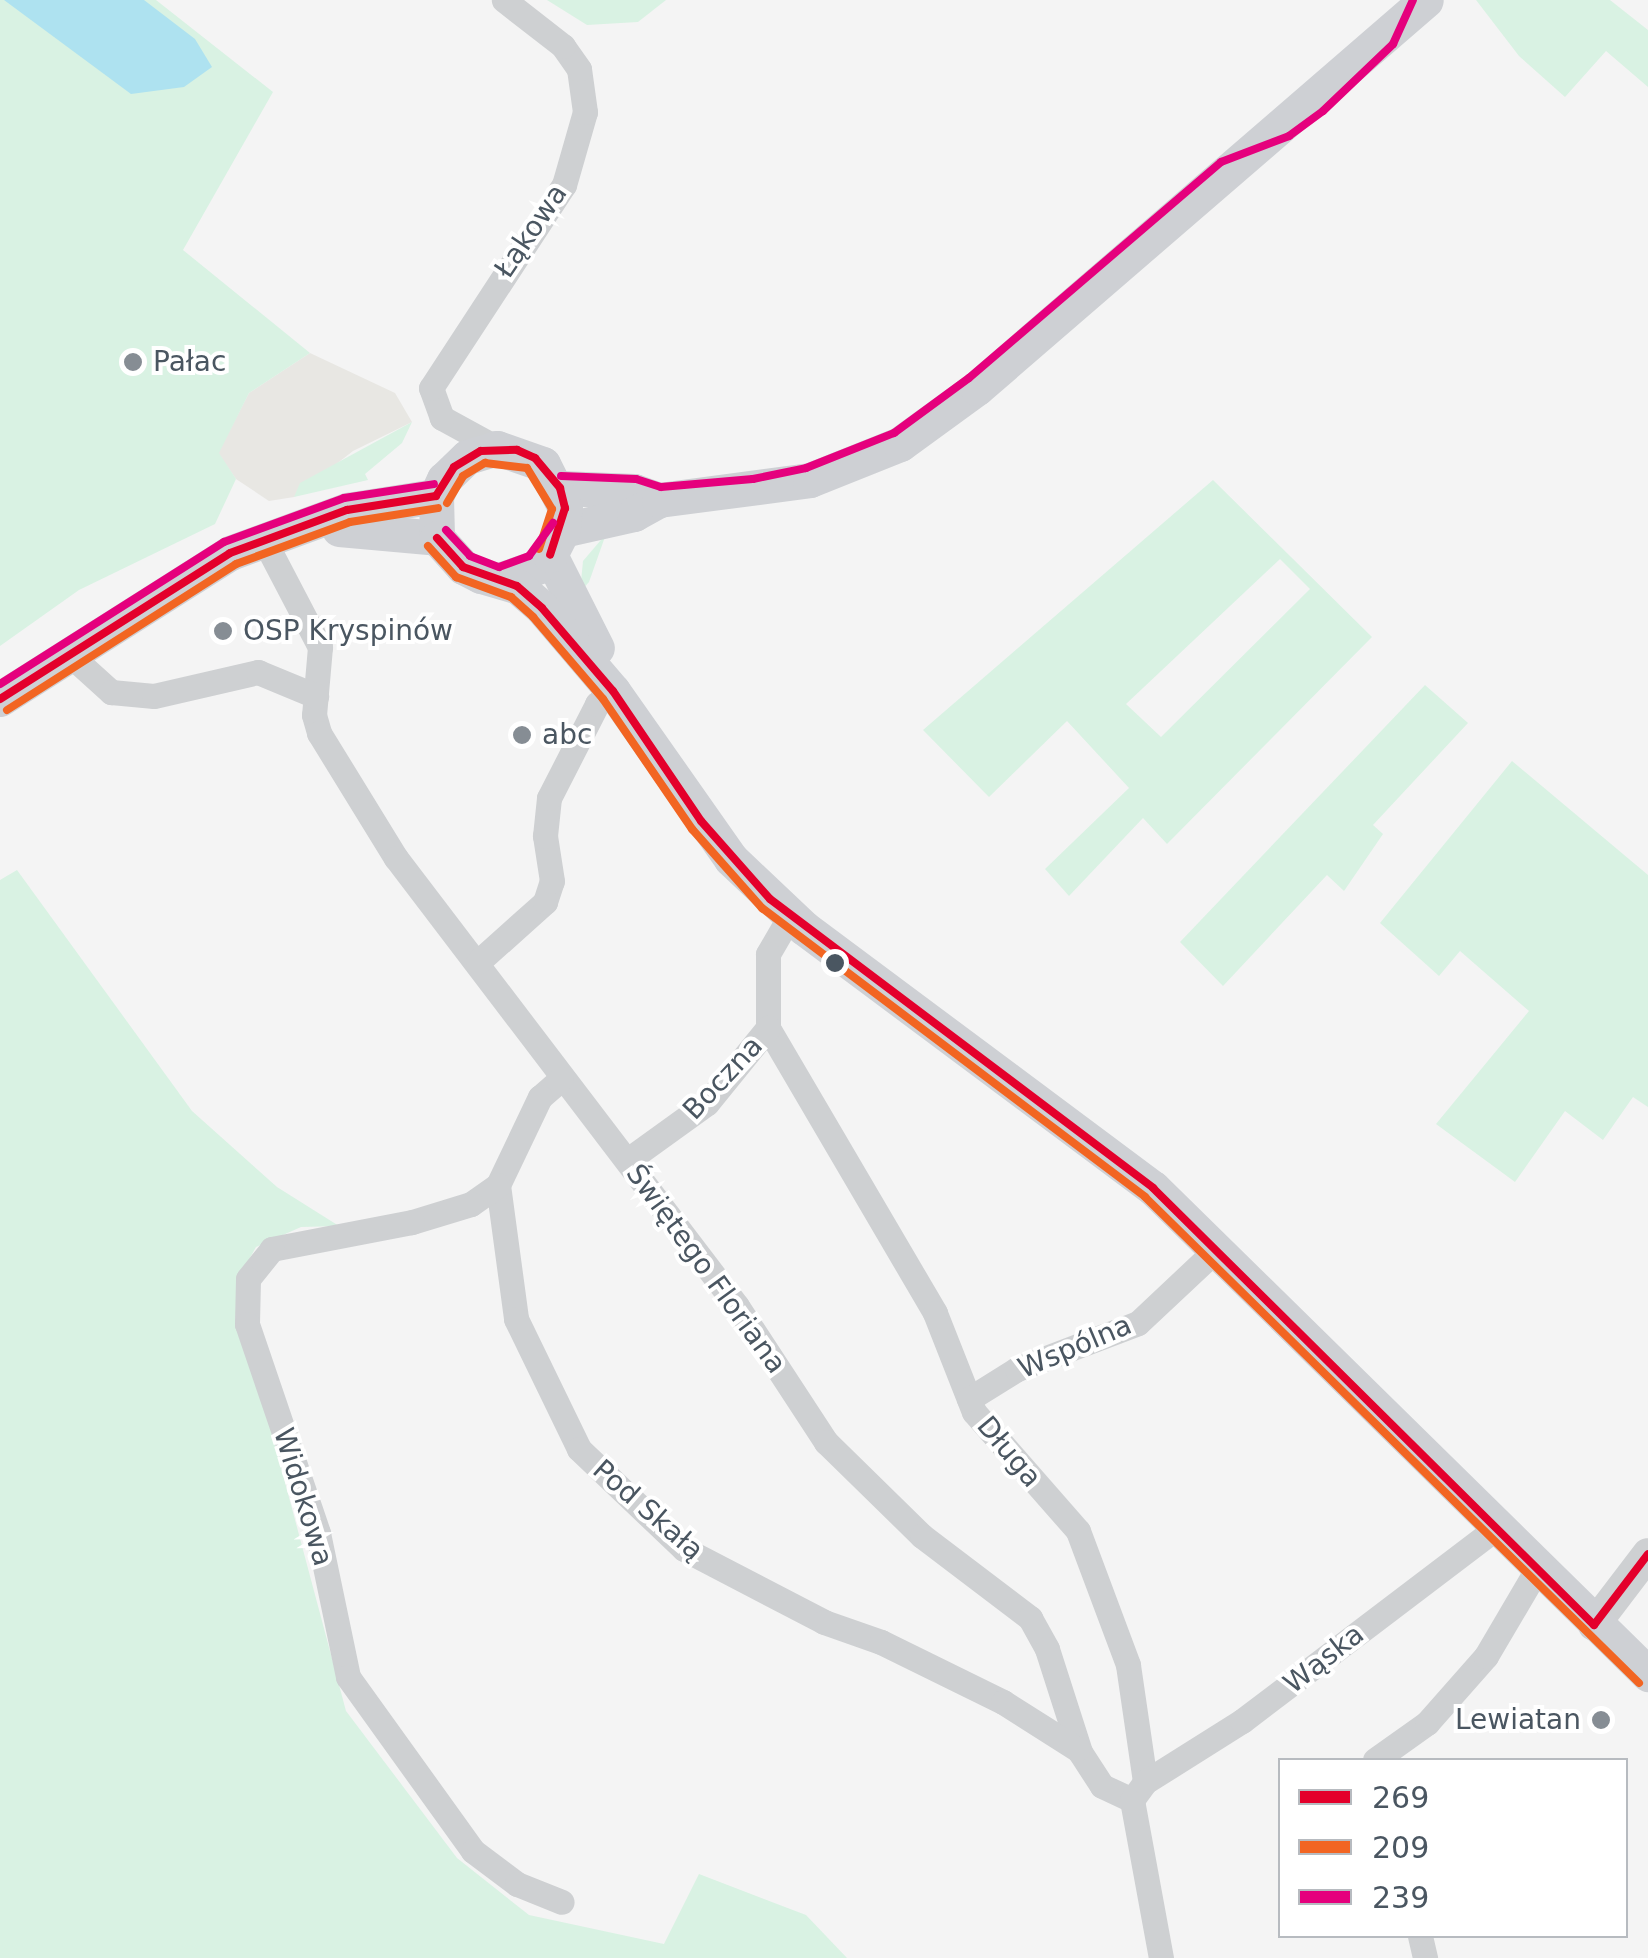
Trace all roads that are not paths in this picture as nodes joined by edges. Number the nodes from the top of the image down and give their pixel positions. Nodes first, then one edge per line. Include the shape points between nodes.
1 (504, 0) edge
2 (1426, 0) edge
3 (442, 418) junction
4 (497, 448) junction
5 (445, 481) junction
6 (560, 488) junction
7 (660, 500) junction
8 (308, 527) junction
9 (437, 538) junction
10 (264, 540) junction
11 (557, 542) junction
12 (499, 580) junction
13 (68, 654) junction
14 (614, 691) junction
15 (316, 696) junction
16 (0, 699) edge
17 (790, 916) junction
18 (478, 962) junction
19 (768, 1028) junction
20 (562, 1079) junction
21 (628, 1160) junction
22 (498, 1185) junction
23 (1218, 1248) junction
24 (969, 1400) junction
25 (1496, 1528) junction
26 (1648, 1554) edge
27 (1536, 1571) junction
28 (1594, 1626) junction
29 (1648, 1674) edge
30 (1080, 1752) junction
31 (1378, 1758) edge
32 (1138, 1791) junction
33 (562, 1902) dead end
34 (1161, 1958) edge

1 - 3 street, Łąkowa via 564,46 579,69 585,112 564,185 431,388
2 - 7 main road via 937,420 876,456 810,480
3 - 4 street
3 - 5 street, Łąkowa
4 - 5 main road
4 - 6 main road via 535,458
5 - 8 main road
5 - 9 main road
6 - 7 main road via 634,491
6 - 11 main road
7 - 11 main road
8 - 9 main road
8 - 10 main road
9 - 12 main road via 463,568
10 - 13 main road via 190,574
10 - 15 street, Świętego Floriana via 320,647
11 - 12 main road via 538,567
11 - 14 main road
12 - 14 main road via 530,595
13 - 15 street via 110,692 154,696 258,672
13 - 16 main road
14 - 17 main road via 710,834
14 - 18 street via 598,704 549,798 545,836 552,881 546,902
15 - 18 street, Świętego Floriana via 319,733 396,858
17 - 19 street via 768,954
17 - 23 main road via 1086,1134
18 - 20 street, Świętego Floriana
19 - 21 street, Boczna via 708,1103
19 - 24 street, Długa via 934,1314
20 - 21 street, Świętego Floriana
20 - 22 street via 540,1096
21 - 30 street, Świętego Floriana via 826,1442 922,1536 1030,1618
22 - 30 street, Pod Skałą via 516,1319 594,1468 662,1522 684,1549 809,1615 1004,1702
22 - 33 street, Widokowa via 470,1204 403,1224 272,1248 248,1280 247,1324 318,1533 348,1677 473,1851 517,1884
23 - 24 street, Wspólna via 1138,1323 1017,1369
23 - 25 main road
24 - 32 street, Długa via 1086,1548 1128,1666
25 - 27 main road
25 - 32 street, Wąska via 1242,1721
26 - 28 street
27 - 28 main road
27 - 31 street via 1486,1656 1427,1723
28 - 29 main road
30 - 32 street, Świętego Floriana via 1102,1786
32 - 34 street, Długa

